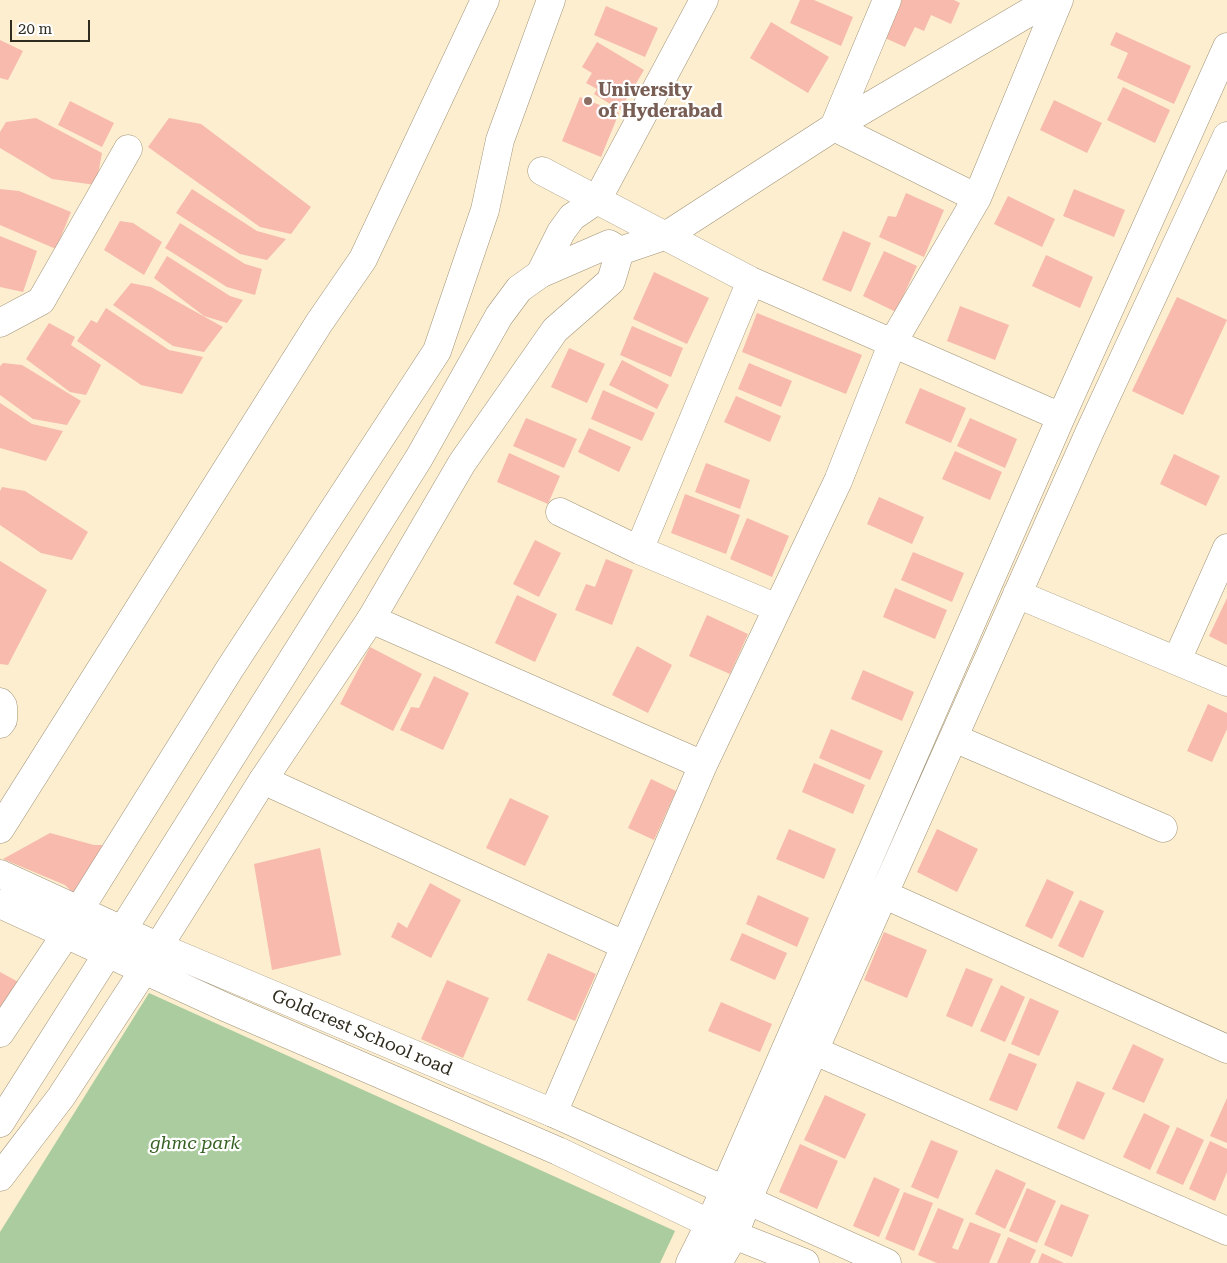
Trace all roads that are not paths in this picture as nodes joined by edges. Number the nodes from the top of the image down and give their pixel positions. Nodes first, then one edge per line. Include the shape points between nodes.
1 (485, 0) edge
2 (551, 0) edge
3 (704, 0) edge
4 (887, 0) edge
5 (1050, 0) edge
6 (1060, 0) edge
7 (1227, 46) edge
8 (834, 127) junction
9 (1227, 136) edge
10 (128, 149) dead end
11 (542, 171) dead end
12 (977, 198) junction
13 (597, 200) junction
14 (666, 235) junction
15 (620, 251) junction
16 (540, 274) junction
17 (751, 281) junction
18 (0, 323) edge
19 (893, 342) junction
20 (1061, 417) junction
21 (560, 512) dead end
22 (1227, 548) edge
23 (640, 550) junction
24 (1017, 594) junction
25 (777, 608) junction
26 (371, 619) junction
27 (1177, 660) junction
28 (1227, 682) edge
29 (0, 702) edge
30 (0, 724) edge
31 (954, 738) junction
32 (704, 765) junction
33 (263, 780) junction
34 (1163, 828) dead end
35 (0, 829) edge
36 (0, 874) edge
37 (883, 894) junction
38 (0, 904) edge
39 (79, 910) junction
40 (66, 934) junction
41 (114, 942) junction
42 (624, 945) junction
43 (158, 947) junction
44 (144, 970) junction
45 (0, 1033) edge
46 (1227, 1049) edge
47 (815, 1051) junction
48 (553, 1113) junction
49 (0, 1123) edge
50 (0, 1178) edge
51 (735, 1196) junction
52 (710, 1223) junction
53 (1227, 1231) edge
54 (734, 1235) junction
55 (690, 1263) edge
56 (718, 1263) edge
57 (806, 1263) edge
58 (887, 1263) edge

1 - 35 street via 362,258
2 - 39 street via 500,140 485,210 437,351 234,662
3 - 13 street
4 - 8 street
5 - 8 street
6 - 12 street
7 - 20 street
8 - 12 street
8 - 14 street
9 - 24 street
10 - 18 street via 41,301
11 - 13 street
12 - 19 street
13 - 14 street
13 - 16 street via 572,217
14 - 15 street
14 - 17 street
15 - 16 street via 609,244
15 - 26 street via 611,281 555,330 462,463
16 - 41 street via 519,289 499,316 419,458
17 - 19 street
17 - 23 street
19 - 20 street
19 - 25 street via 838,480
20 - 51 street
21 - 23 street
22 - 27 street
23 - 25 street
24 - 27 street
24 - 31 street
25 - 32 street
26 - 32 street
26 - 33 street
27 - 28 street
29 - 30 street via 3,706
31 - 34 street
31 - 37 street
32 - 42 street
33 - 42 street
33 - 43 street
36 - 39 street, Goldcrest School road
37 - 46 street
37 - 47 street
38 - 40 street, Goldcrest School road
39 - 41 street, Goldcrest School road
40 - 41 street, Goldcrest School road
40 - 45 street
41 - 43 street, Goldcrest School road
41 - 44 street, Goldcrest School road
41 - 49 street
42 - 48 street
43 - 44 street
43 - 48 street, Goldcrest School road
44 - 50 street via 61,1097
44 - 52 street, Goldcrest School road via 558,1151
47 - 51 street
47 - 53 street
48 - 51 street, Goldcrest School road
51 - 52 street
51 - 54 street
51 - 58 street, Goldcrest School road
52 - 54 street, Goldcrest School road
52 - 55 street
54 - 56 street
54 - 57 street, Goldcrest School road

